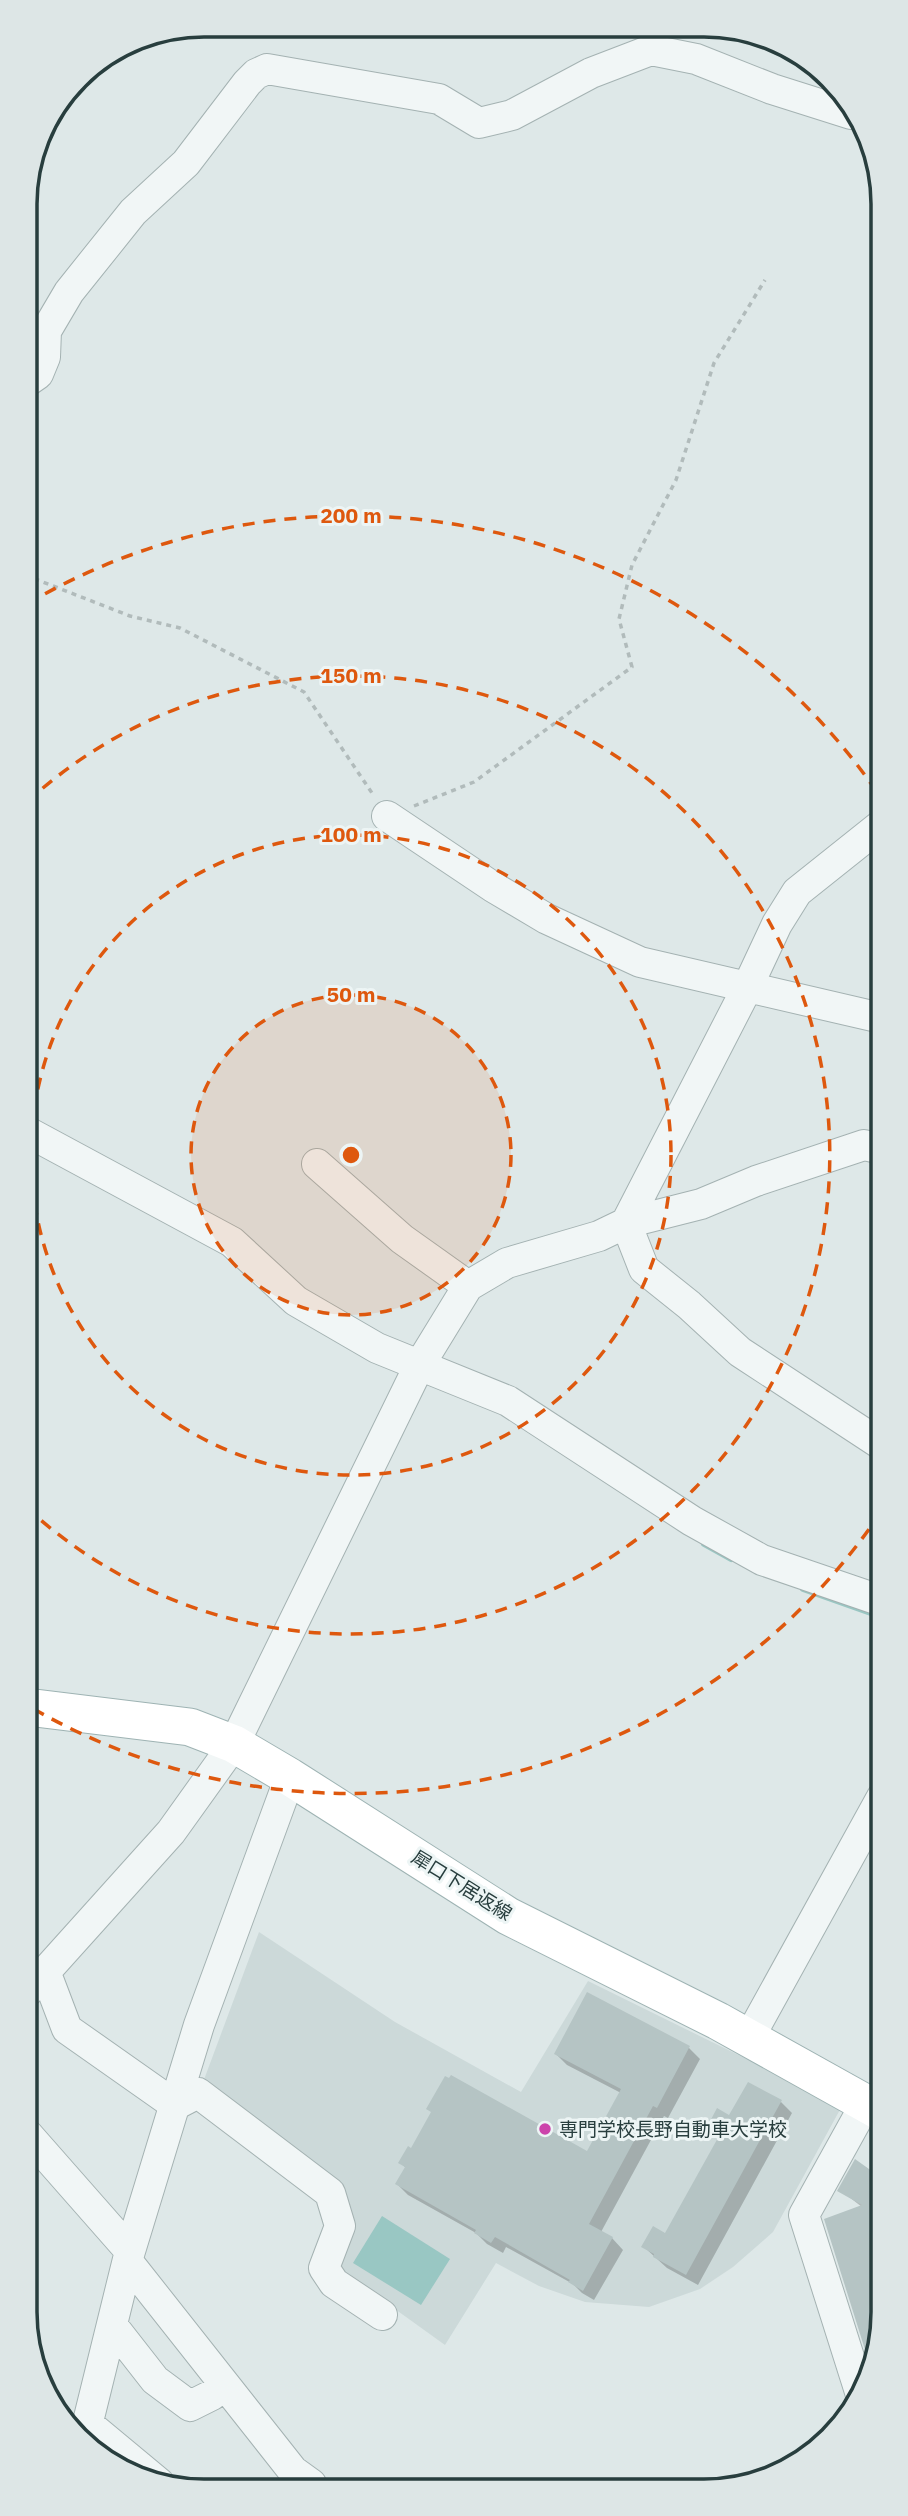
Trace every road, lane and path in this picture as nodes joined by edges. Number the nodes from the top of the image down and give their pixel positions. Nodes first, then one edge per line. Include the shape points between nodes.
1 (843, 112) edge
2 (765, 280) dead end
3 (37, 375) edge
4 (37, 579) edge
5 (387, 816) junction
6 (871, 833) edge
7 (747, 988) junction
8 (871, 1016) edge
9 (37, 1137) edge
10 (871, 1147) edge
11 (317, 1164) dead end
12 (626, 1223) junction
13 (468, 1286) junction
14 (419, 1366) junction
15 (871, 1438) edge
16 (871, 1597) edge
17 (37, 1708) edge
18 (234, 1744) junction
19 (290, 1777) junction
20 (871, 1817) edge
21 (37, 1980) edge
22 (37, 1983) edge
23 (748, 2038) junction
24 (175, 2105) junction
25 (871, 2106) edge
26 (871, 2114) edge
27 (37, 2146) edge
28 (129, 2257) junction
29 (382, 2315) dead end
30 (112, 2325) junction
31 (857, 2381) edge
32 (224, 2384) junction
33 (86, 2430) edge
34 (100, 2443) edge
35 (115, 2454) edge
36 (305, 2479) edge

1 - 3 street via 696,59 651,50 591,73 512,115 479,123 439,99 267,69 247,83 186,163 132,212 69,292 46,331 45,357
2 - 5 path via 714,363 676,481 632,565 619,619 632,667 474,782
4 - 5 path via 130,616 180,628 303,692
5 - 7 street via 547,919 640,962
6 - 7 street via 797,892
7 - 8 street
7 - 12 street
9 - 14 street via 232,1242 296,1301 377,1348
10 - 12 street via 864,1145 701,1203
11 - 13 street via 402,1239
12 - 13 street via 599,1236 506,1264
12 - 15 street via 644,1269 740,1352
13 - 14 street
14 - 16 street via 508,1401 692,1521 762,1560
14 - 18 street
17 - 18 main road, 犀口下居返線 via 190,1727
18 - 19 main road, 犀口下居返線
18 - 21 street via 171,1832
19 - 23 main road, 犀口下居返線 via 508,1916
19 - 24 street via 199,2025
20 - 23 street
22 - 24 street via 67,2029
23 - 25 main road, 犀口下居返線
24 - 28 street
24 - 29 street via 198,2093 330,2193 340,2226 324,2268 334,2283
26 - 31 street via 804,2215
27 - 28 street
28 - 30 street
28 - 32 street
30 - 32 street via 155,2379 190,2406
30 - 33 street
32 - 36 street via 293,2471
34 - 35 street

